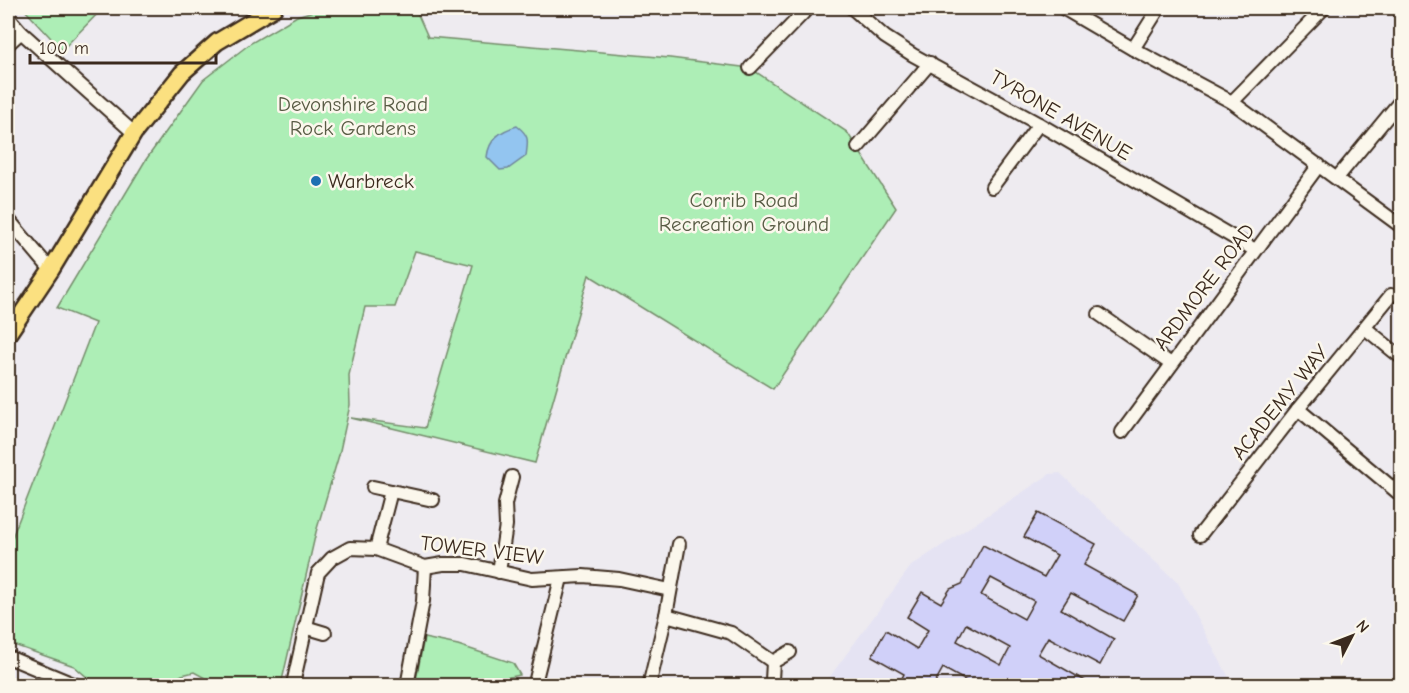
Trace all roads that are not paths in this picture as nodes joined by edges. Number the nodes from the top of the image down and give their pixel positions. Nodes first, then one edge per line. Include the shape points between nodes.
1 (274, 8) edge
2 (808, 8) edge
3 (852, 8) edge
4 (1063, 8) edge
5 (1159, 8) edge
6 (1324, 8) edge
7 (8, 17) edge
8 (21, 32) junction
9 (8, 44) edge
10 (1132, 49) junction
11 (930, 63) junction
12 (750, 68) dead end
13 (1401, 99) edge
14 (1232, 102) junction
15 (1039, 124) junction
16 (134, 133) junction
17 (858, 147) dead end
18 (1319, 165) junction
19 (1337, 178) junction
20 (992, 187) dead end
21 (8, 219) edge
22 (1401, 227) edge
23 (1255, 250) junction
24 (51, 270) junction
25 (1391, 295) dead end
26 (1099, 314) dead end
27 (1365, 328) junction
28 (8, 334) edge
29 (1401, 358) edge
30 (1171, 364) junction
31 (1298, 409) junction
32 (1122, 432) dead end
33 (512, 477) dead end
34 (373, 487) dead end
35 (391, 491) junction
36 (1401, 496) edge
37 (433, 500) dead end
38 (1200, 535) dead end
39 (680, 544) dead end
40 (376, 549) junction
41 (425, 567) junction
42 (500, 572) junction
43 (561, 578) junction
44 (670, 590) junction
45 (666, 615) junction
46 (305, 627) junction
47 (326, 633) dead end
48 (790, 652) dead end
49 (8, 657) edge
50 (773, 662) junction
51 (536, 679) dead end
52 (772, 680) dead end
53 (293, 684) edge
54 (78, 686) edge
55 (407, 686) edge
56 (649, 686) edge

1 - 16 main road via 217,42 182,74
2 - 12 street
3 - 11 street, TYRONE AVENUE via 885,37
4 - 10 street
5 - 10 street
6 - 14 street
7 - 8 street
8 - 9 street
8 - 16 street
10 - 14 street
11 - 15 street, TYRONE AVENUE
11 - 17 street
13 - 19 street
14 - 18 street
15 - 20 street
15 - 23 street, TYRONE AVENUE
16 - 24 main road
18 - 19 street
18 - 23 street, ARDMORE ROAD
19 - 22 street
21 - 24 street
23 - 30 street, ARDMORE ROAD
24 - 28 main road
25 - 27 street, ACADEMY WAY
26 - 30 street
27 - 29 street
27 - 31 street, ACADEMY WAY
30 - 32 street, ARDMORE ROAD
31 - 36 street
31 - 38 street, ACADEMY WAY
33 - 42 street
34 - 35 street
35 - 37 street
35 - 40 street
39 - 44 street
40 - 41 street, TOWER VIEW
40 - 46 street, TOWER VIEW via 350,548 324,564 318,573
41 - 42 street, TOWER VIEW via 465,564
41 - 55 street via 423,601
42 - 43 street, TOWER VIEW via 532,579
43 - 44 street, TOWER VIEW via 619,579
43 - 51 street
44 - 45 street
45 - 50 street via 730,633
45 - 56 street
46 - 47 street
46 - 53 street, TOWER VIEW
48 - 50 street
49 - 54 street
50 - 52 street

